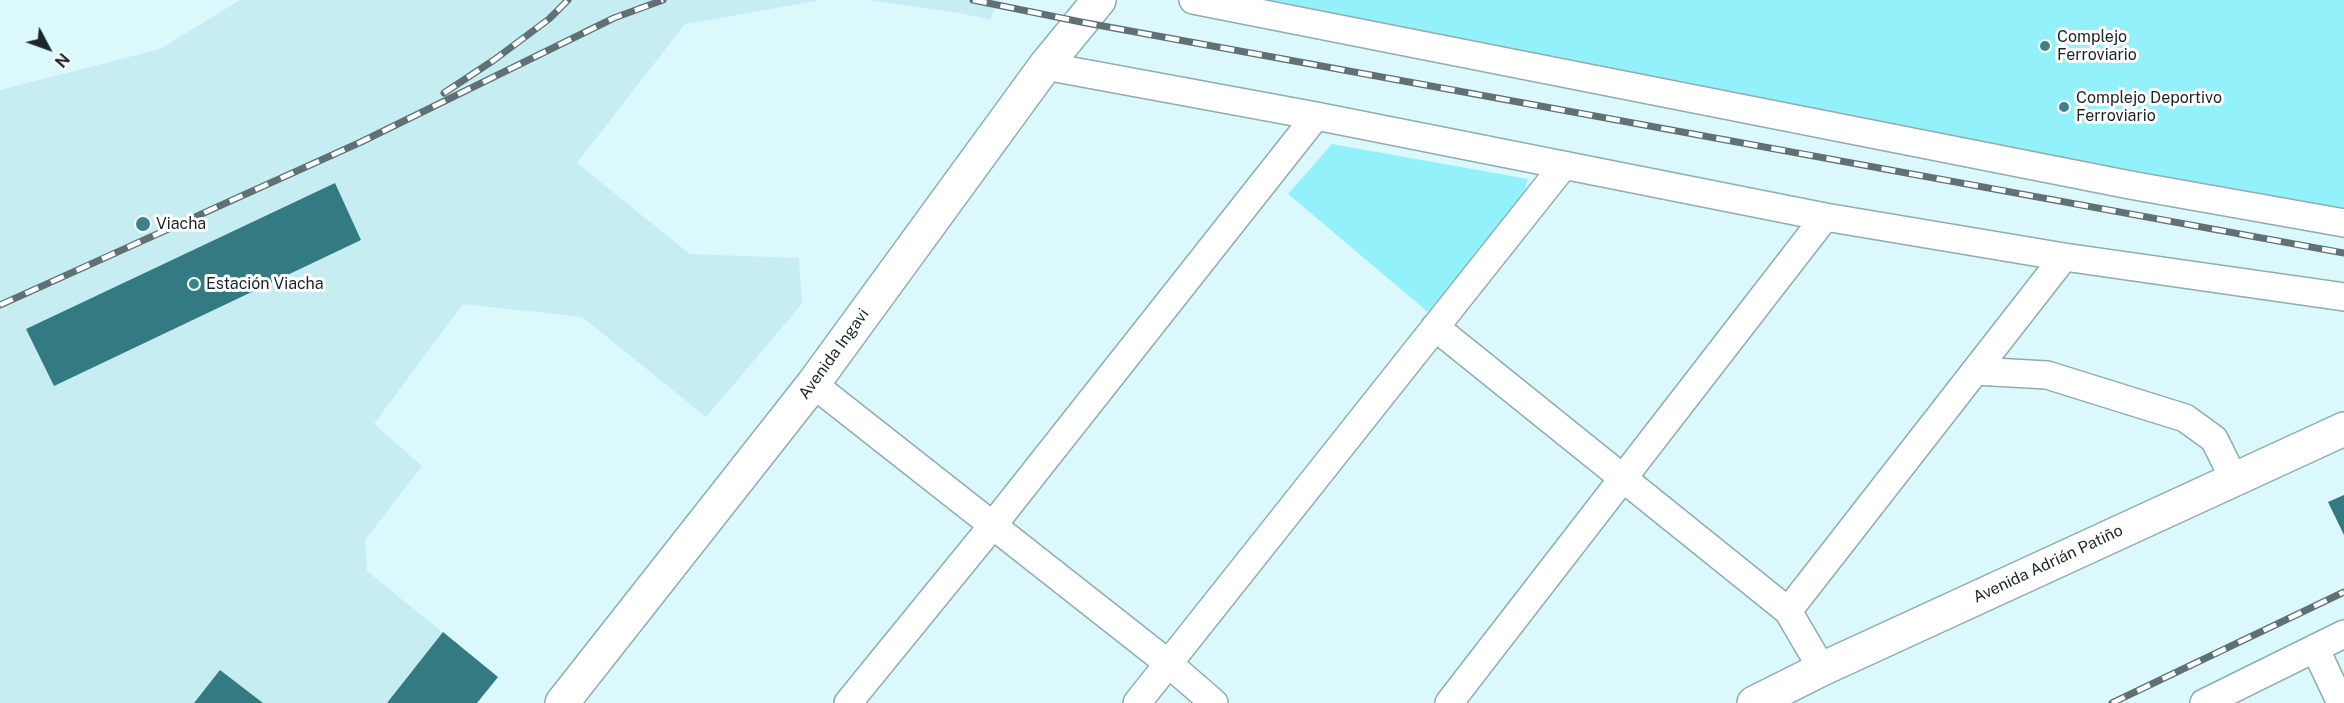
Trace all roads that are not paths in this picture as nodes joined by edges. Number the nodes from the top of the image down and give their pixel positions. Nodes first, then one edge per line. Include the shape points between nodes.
1 (1099, 0) edge
2 (1193, 0) edge
3 (1045, 66) junction
4 (1316, 116) junction
5 (1564, 165) junction
6 (1826, 217) junction
7 (2344, 223) edge
8 (2064, 257) junction
9 (2344, 297) edge
10 (1435, 327) junction
11 (1975, 371) junction
12 (813, 384) junction
13 (2344, 429) edge
14 (1624, 479) junction
15 (2234, 479) junction
16 (993, 525) junction
17 (1788, 611) junction
18 (2344, 634) edge
19 (2315, 648) junction
20 (1169, 664) junction
21 (1822, 669) junction
22 (562, 703) edge
23 (848, 703) edge
24 (1137, 703) edge
25 (1214, 703) edge
26 (1449, 703) edge
27 (1754, 703) edge
28 (2204, 703) edge
29 (2341, 703) edge

1 - 3 street, Avenida Ingavi
2 - 7 street via 2118,183
3 - 4 street
3 - 12 street, Avenida Ingavi
4 - 5 street
4 - 16 street
5 - 6 street
5 - 10 street
6 - 8 street
6 - 14 street
8 - 9 street
8 - 11 street
10 - 14 street
10 - 20 street
11 - 15 street via 2047,375 2184,418 2214,439
11 - 17 street
12 - 16 street
12 - 22 street, Avenida Ingavi
13 - 15 street, Avenida Adrián Patiño
14 - 17 street
14 - 26 street
15 - 21 street, Avenida Adrián Patiño
16 - 20 street
16 - 23 street
17 - 21 street
18 - 19 street
19 - 28 street
19 - 29 street
20 - 24 street
20 - 25 street
21 - 27 street, Avenida Adrián Patiño

